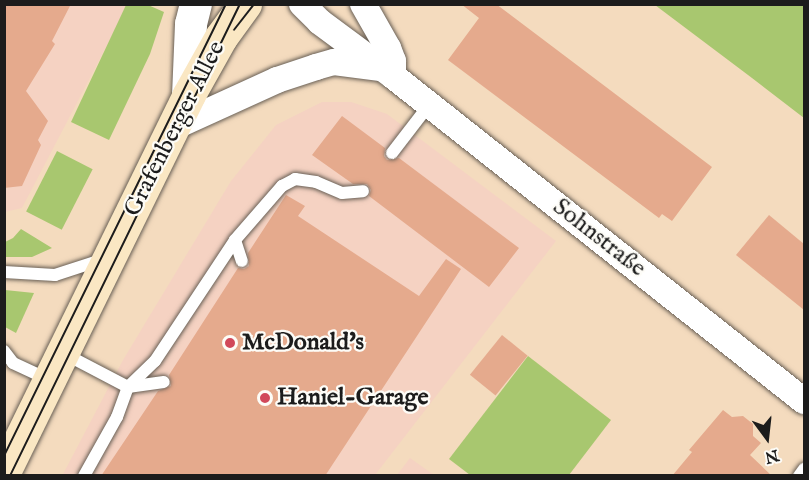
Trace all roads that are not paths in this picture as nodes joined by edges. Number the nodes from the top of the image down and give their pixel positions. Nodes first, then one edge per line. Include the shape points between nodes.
1 (196, 4) edge
2 (245, 4) edge
3 (302, 4) edge
4 (363, 4) edge
5 (388, 72) junction
6 (188, 96) junction
7 (429, 105) junction
8 (174, 127) junction
9 (392, 153) dead end
10 (363, 191) dead end
11 (235, 240) junction
12 (110, 256) junction
13 (242, 261) dead end
14 (4, 272) edge
15 (4, 351) edge
16 (56, 366) junction
17 (165, 382) dead end
18 (128, 387) junction
19 (804, 401) edge
20 (804, 469) edge
21 (6, 473) edge
22 (84, 476) edge
23 (799, 476) edge

1 - 6 street via 191,24
2 - 6 main road, Grafenberger Allee via 221,37
3 - 5 street, Sohnstraße
4 - 5 street via 393,61
5 - 7 street, Sohnstraße
5 - 8 street via 334,62 277,80
6 - 8 main road, Grafenberger Allee
7 - 9 lane
7 - 19 street, Sohnstraße
8 - 12 main road, Grafenberger Allee
10 - 11 lane via 342,193 316,182 295,179 282,186
11 - 13 lane
11 - 18 lane via 155,361
12 - 14 lane via 55,275
12 - 16 main road, Grafenberger Allee
15 - 16 lane via 13,363
16 - 18 lane
16 - 21 main road, Grafenberger Allee
17 - 18 lane
18 - 22 lane via 117,417
20 - 23 lane

